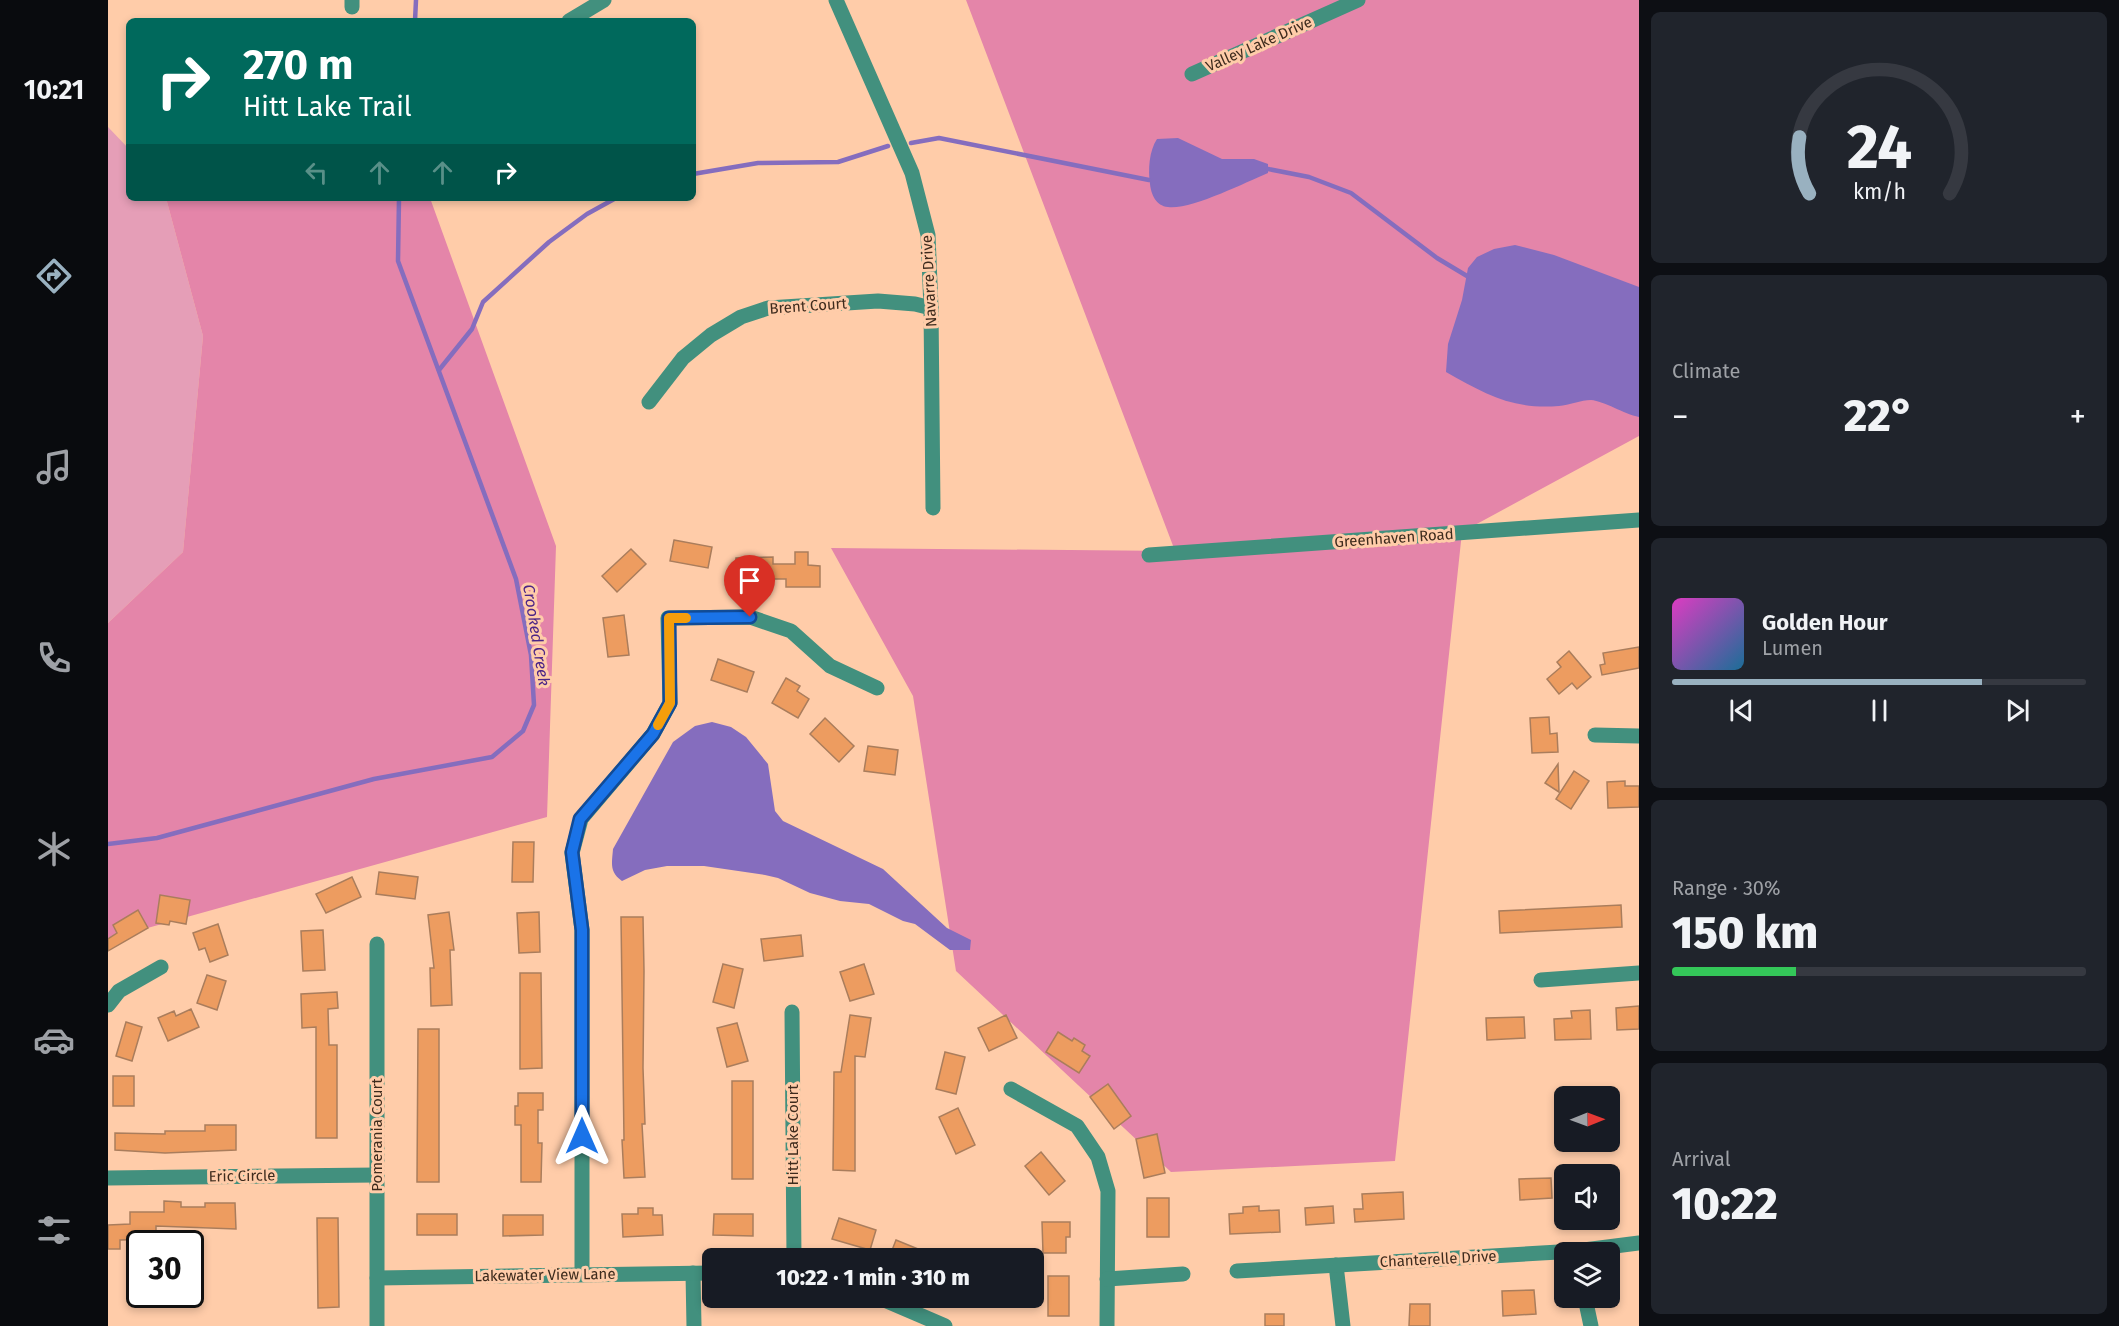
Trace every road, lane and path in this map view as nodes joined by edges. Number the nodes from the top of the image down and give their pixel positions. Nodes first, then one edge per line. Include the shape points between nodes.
1 (604, 0) edge
2 (836, 0) edge
3 (1358, 0) edge
4 (574, 18) edge
5 (1192, 74) dead end
6 (931, 308) junction
7 (649, 402) dead end
8 (933, 508) dead end
9 (1639, 520) edge
10 (1149, 555) dead end
11 (876, 688) dead end
12 (1595, 735) dead end
13 (1639, 736) edge
14 (377, 944) dead end
15 (161, 967) dead end
16 (1639, 973) edge
17 (1540, 980) dead end
18 (108, 1005) edge
19 (792, 1012) dead end
20 (1011, 1089) dead end
21 (377, 1175) junction
22 (108, 1178) edge
23 (1639, 1243) edge
24 (1620, 1246) edge
25 (794, 1248) edge
26 (1554, 1253) edge
27 (1336, 1265) junction
28 (1237, 1271) dead end
29 (693, 1273) junction
30 (702, 1273) edge
31 (582, 1274) junction
32 (1183, 1274) dead end
33 (377, 1278) junction
34 (1107, 1279) junction
35 (899, 1308) edge
36 (1588, 1308) edge
37 (925, 1322) edge
38 (377, 1326) edge
39 (694, 1326) edge
40 (945, 1326) edge
41 (1107, 1326) edge
42 (1342, 1326) edge
43 (1591, 1326) edge

1 - 4 street
2 - 6 street, Navarre Drive via 912,173 928,235
3 - 5 street, Valley Lake Drive
6 - 7 street, Brent Court via 878,301 768,308 741,317 711,335 683,358
6 - 8 street, Navarre Drive
9 - 10 street, Greenhaven Road
11 - 31 street via 830,666 791,631 760,620 669,618 670,703 653,734 580,819 572,852 582,930
12 - 13 street
14 - 21 street, Pomerania Court
15 - 18 street via 119,991
16 - 17 street
19 - 25 street, Hitt Lake Court
20 - 34 street via 1077,1126 1098,1157 1108,1191
21 - 22 street, Eric Circle
21 - 33 street, Pomerania Court
23 - 24 street, Chanterelle Drive
26 - 27 street, Chanterelle Drive
27 - 28 street, Chanterelle Drive
27 - 42 street
29 - 30 street, Lakewater View Lane
29 - 31 street, Lakewater View Lane
29 - 39 street
31 - 33 street, Lakewater View Lane
32 - 34 street
33 - 38 street, Pomerania Court
34 - 41 street
35 - 37 street
36 - 43 street
37 - 40 street

